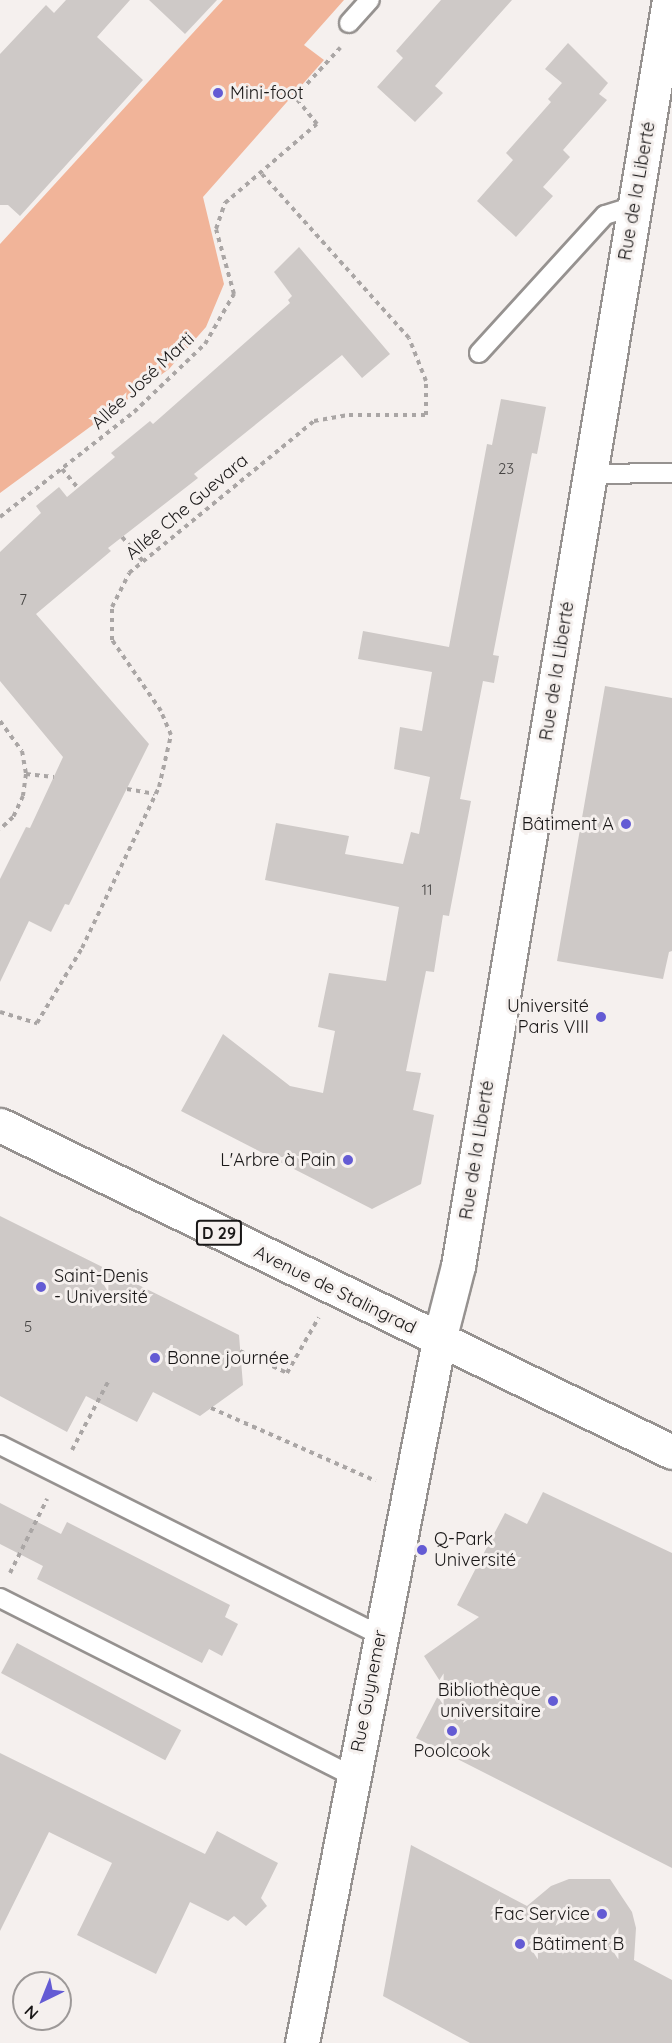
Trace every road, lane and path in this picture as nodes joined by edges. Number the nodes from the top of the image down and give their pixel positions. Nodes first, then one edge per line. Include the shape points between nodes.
1 (370, 0) edge
2 (669, 0) edge
3 (349, 23) joint
4 (262, 174) junction
5 (635, 206) junction
6 (479, 353) dead end
7 (62, 469) junction
8 (672, 473) edge
9 (590, 474) junction
10 (78, 488) dead end
11 (0, 517) edge
12 (122, 537) dead end
13 (143, 561) junction
14 (0, 722) edge
15 (26, 774) junction
16 (54, 777) dead end
17 (127, 789) dead end
18 (156, 795) junction
19 (0, 829) edge
20 (0, 1012) edge
21 (0, 1125) edge
22 (335, 1290) junction
23 (439, 1340) junction
24 (240, 1351) dead end
25 (211, 1408) dead end
26 (0, 1445) edge
27 (672, 1452) edge
28 (409, 1487) junction
29 (0, 1598) edge
30 (380, 1635) junction
31 (352, 1776) junction
32 (302, 2043) edge

1 - 3 lane
2 - 5 street, Rue de la Liberté
3 - 4 path, Allée José Marti via 356,30 295,97 317,124
4 - 7 path, Allée José Marti via 225,202 216,229 234,294 205,344 134,412
4 - 13 path, Allée Che Guevara via 409,338 426,381 426,415 349,415 314,421
5 - 6 lane via 605,215
5 - 9 street, Rue de la Liberté
7 - 10 path
7 - 11 path, Allée José Marti
8 - 9 lane
9 - 23 street, Rue de la Liberté via 458,1266
12 - 13 path
13 - 18 path, Allée Che Guevara via 129,573 112,607 112,640 161,711 171,735
14 - 15 path via 22,751
15 - 16 path
15 - 19 path via 23,796 13,817
17 - 18 path
18 - 20 path, Allée Che Guevara via 82,948 36,1023
21 - 22 street, Avenue de Stalingrad / D 29
22 - 23 street, Avenue de Stalingrad / D 29
22 - 24 path via 287,1373
23 - 27 street, Avenue de Stalingrad / D 29 via 530,1380
23 - 28 street, Rue Guynemer
25 - 28 path via 364,1479
26 - 30 lane
28 - 30 street, Rue Guynemer
29 - 31 lane
30 - 31 street, Rue Guynemer
31 - 32 street, Rue Guynemer

